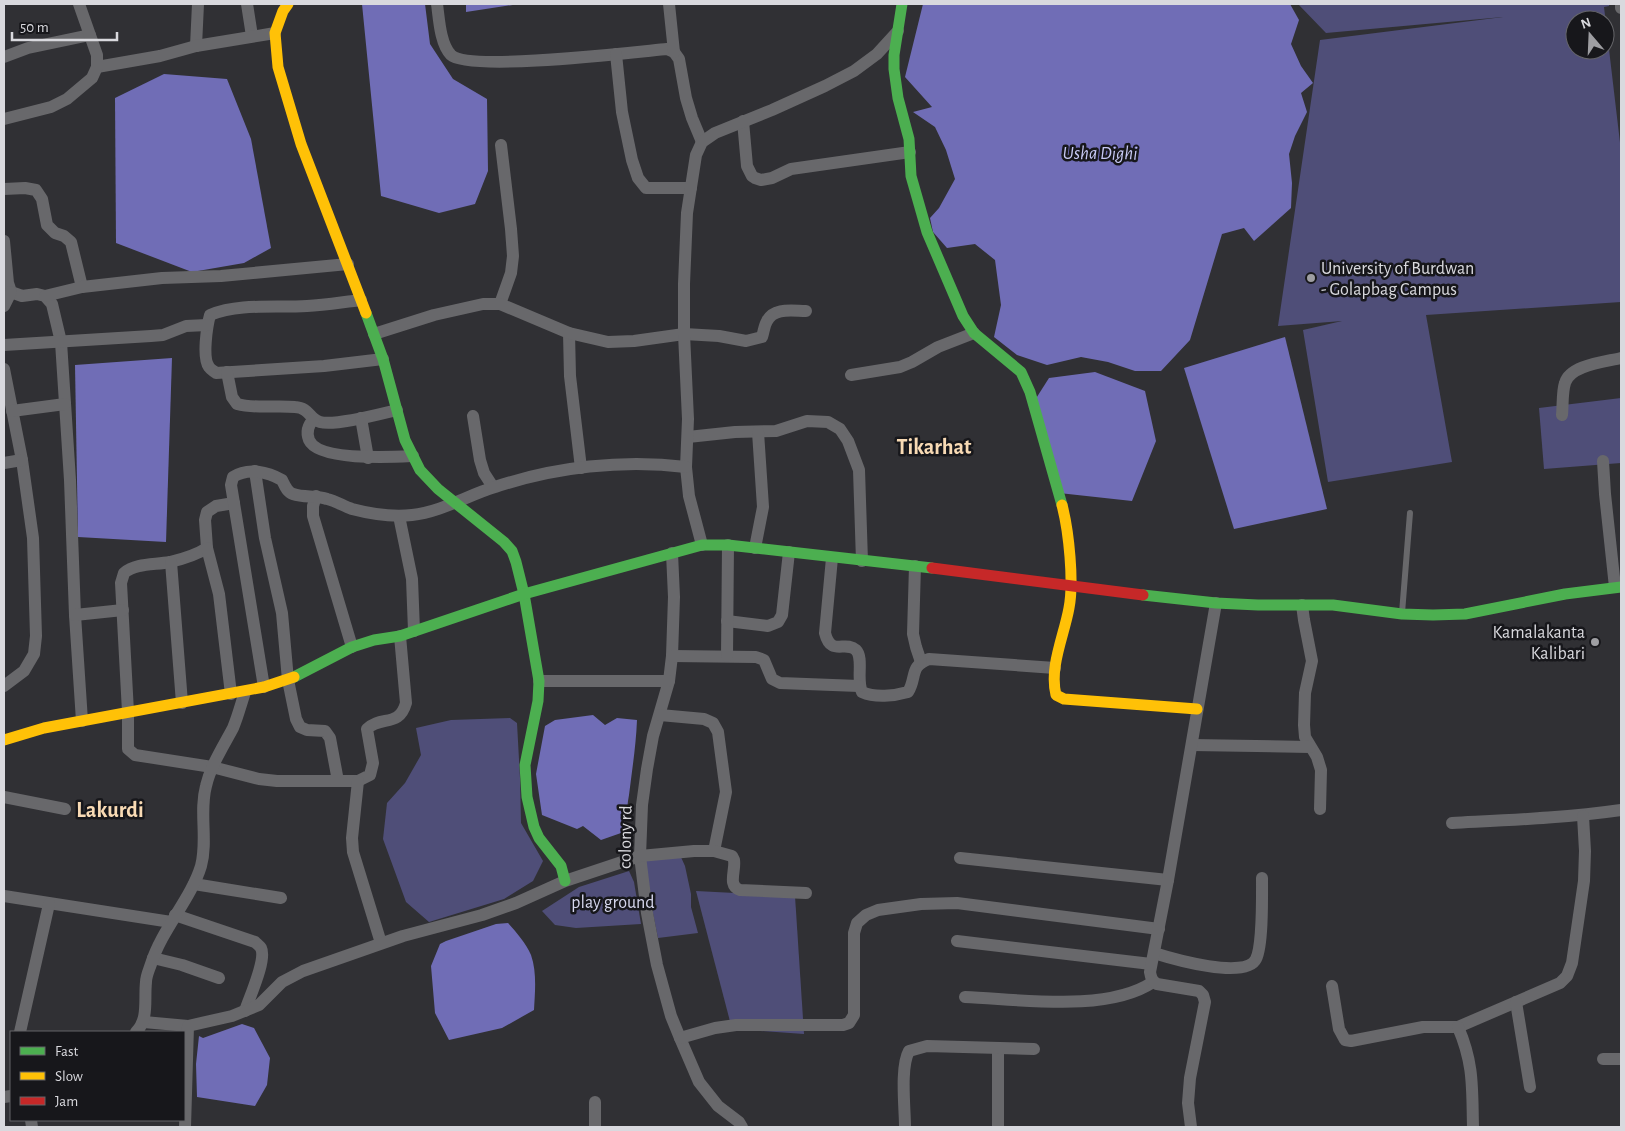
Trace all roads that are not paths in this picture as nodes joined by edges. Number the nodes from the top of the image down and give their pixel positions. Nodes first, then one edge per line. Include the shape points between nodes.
1 (79, 4) edge
2 (198, 4) edge
3 (247, 4) edge
4 (288, 4) edge
5 (437, 4) edge
6 (670, 4) edge
7 (902, 4) edge
8 (1621, 4) edge
9 (1621, 8) edge
10 (898, 31) junction
11 (275, 33) junction
12 (90, 36) junction
13 (252, 36) junction
14 (196, 46) junction
15 (674, 52) junction
16 (616, 54) junction
17 (4, 57) edge
18 (98, 67) junction
19 (4, 119) edge
20 (743, 121) junction
21 (702, 142) junction
22 (501, 145) dead end
23 (910, 152) junction
24 (691, 188) junction
25 (4, 189) edge
26 (4, 241) edge
27 (348, 264) junction
28 (82, 287) junction
29 (11, 292) junction
30 (45, 296) junction
31 (361, 300) junction
32 (500, 304) junction
33 (4, 306) edge
34 (806, 310) dead end
35 (207, 325) junction
36 (569, 333) junction
37 (974, 333) junction
38 (374, 334) junction
39 (684, 334) junction
40 (61, 342) junction
41 (4, 345) edge
42 (1621, 358) edge
43 (383, 360) junction
44 (4, 369) edge
45 (227, 372) junction
46 (851, 375) dead end
47 (65, 404) junction
48 (397, 410) junction
49 (12, 411) junction
50 (1562, 415) dead end
51 (473, 416) dead end
52 (360, 418) junction
53 (314, 419) junction
54 (758, 432) junction
55 (688, 437) junction
56 (413, 456) junction
57 (368, 458) junction
58 (22, 460) junction
59 (1603, 461) dead end
60 (4, 463) edge
61 (686, 467) junction
62 (581, 468) junction
63 (255, 471) junction
64 (493, 487) junction
65 (316, 496) junction
66 (455, 502) junction
67 (234, 503) junction
68 (1410, 513) dead end
69 (398, 516) junction
70 (702, 545) junction
71 (728, 545) junction
72 (207, 548) junction
73 (755, 548) junction
74 (789, 552) junction
75 (672, 554) junction
76 (832, 558) junction
77 (862, 560) junction
78 (171, 562) junction
79 (915, 566) junction
80 (1072, 587) junction
81 (1618, 587) edge
82 (524, 594) junction
83 (1216, 603) junction
84 (1302, 605) junction
85 (123, 610) junction
86 (1402, 614) junction
87 (74, 615) junction
88 (727, 621) junction
89 (414, 631) junction
90 (400, 636) junction
91 (352, 647) junction
92 (672, 656) junction
93 (727, 656) junction
94 (921, 662) junction
95 (1055, 668) junction
96 (288, 680) junction
97 (539, 681) junction
98 (670, 681) junction
99 (4, 686) edge
100 (858, 686) junction
101 (264, 687) junction
102 (245, 692) junction
103 (231, 694) junction
104 (182, 702) junction
105 (1197, 709) junction
106 (128, 712) junction
107 (660, 715) junction
108 (82, 721) junction
109 (4, 740) edge
110 (1192, 745) junction
111 (1310, 747) junction
112 (212, 767) junction
113 (338, 781) junction
114 (358, 781) junction
115 (4, 797) edge
116 (65, 809) dead end
117 (1320, 809) dead end
118 (1621, 810) edge
119 (1583, 816) junction
120 (1452, 823) dead end
121 (714, 851) junction
122 (640, 856) junction
123 (960, 858) dead end
124 (1262, 878) dead end
125 (1168, 880) junction
126 (565, 881) junction
127 (194, 884) junction
128 (806, 893) dead end
129 (4, 896) edge
130 (281, 898) dead end
131 (49, 904) junction
132 (173, 919) junction
133 (1158, 929) junction
134 (957, 941) dead end
135 (381, 943) junction
136 (153, 958) junction
137 (1153, 959) junction
138 (219, 978) dead end
139 (1153, 982) junction
140 (1332, 986) dead end
141 (965, 997) dead end
142 (1516, 1002) junction
143 (245, 1011) junction
144 (144, 1022) junction
145 (188, 1026) junction
146 (1458, 1027) junction
147 (20, 1031) edge
148 (137, 1031) edge
149 (680, 1038) junction
150 (998, 1048) junction
151 (1034, 1049) dead end
152 (1603, 1059) dead end
153 (1621, 1059) edge
154 (1530, 1087) dead end
155 (185, 1102) edge
156 (595, 1102) dead end
157 (595, 1127) edge
158 (742, 1127) edge
159 (905, 1127) edge
160 (998, 1127) edge
161 (1191, 1127) edge
162 (1473, 1127) edge

1 - 12 street
2 - 14 street
3 - 13 street
4 - 11 street via 282,11
5 - 16 street via 447,49 458,59 505,62
6 - 15 street
7 - 10 street
8 - 9 street
10 - 20 street via 877,54 854,71
10 - 23 street via 894,69
11 - 13 street
11 - 27 street via 278,67 301,144
12 - 17 street via 35,46
12 - 18 street
13 - 14 street
14 - 18 street
15 - 16 street via 667,49
15 - 21 street via 679,59 686,98
16 - 24 street via 622,112 638,178 646,188
18 - 19 street via 92,78 67,99 51,107
20 - 21 street
20 - 23 street via 747,166 752,176 761,180 791,169
21 - 24 street via 696,155
22 - 32 street via 513,256 511,273
23 - 37 street via 911,176 927,232
24 - 39 street via 687,213
25 - 28 street via 36,190 42,199 47,225 71,242
26 - 29 street
27 - 28 street
27 - 31 street
28 - 30 street
29 - 30 street via 22,296
29 - 33 street
30 - 40 street via 52,304
31 - 35 street via 309,306 237,308 210,315
31 - 38 street
32 - 36 street
32 - 38 street via 483,304 434,315
34 - 39 street via 784,310 772,314 762,336 746,341
35 - 40 street via 186,326 163,335
35 - 45 street via 208,367 216,372
36 - 39 street via 608,342
36 - 62 street via 570,376
37 - 46 street via 900,367
37 - 80 street via 1021,372 1030,392 1065,517
38 - 43 street
39 - 55 street
40 - 41 street
40 - 47 street
42 - 50 street via 1574,370 1564,384
43 - 45 street
43 - 48 street
44 - 49 street
45 - 53 street via 232,397 237,404 297,407 307,410
47 - 49 street
47 - 87 street
48 - 52 street
48 - 56 street
49 - 58 street
51 - 64 street via 480,460
52 - 53 street via 334,422
52 - 57 street
53 - 57 street via 307,435 311,445 321,451
54 - 55 street
54 - 73 street via 763,507
54 - 77 street via 776,431 807,421 828,422 840,429 859,470
55 - 61 street
56 - 57 street
56 - 66 street via 420,470
58 - 60 street
58 - 99 street via 33,538 36,636 34,654 24,671
59 - 81 street
61 - 62 street via 652,464
61 - 70 street via 689,496
62 - 64 street via 526,477
63 - 65 street via 282,480 293,494
63 - 67 street via 240,472 233,477
63 - 96 street via 282,613
64 - 66 street
65 - 69 street via 351,508
65 - 91 street via 313,516
66 - 69 street via 415,515
66 - 82 street via 512,551
67 - 72 street via 216,506 206,512
67 - 101 street
68 - 86 lane
69 - 89 street via 412,579
70 - 71 street
70 - 75 street
71 - 73 street
71 - 88 street
72 - 78 street
72 - 103 street via 219,594
73 - 74 street
74 - 76 street
74 - 88 street via 782,616 778,622 768,626
75 - 82 street
75 - 92 street, colony rd
76 - 77 street
76 - 100 street via 825,633 833,646 853,648 857,652 860,658
77 - 79 street
78 - 85 street via 131,567 124,572 121,583
78 - 104 street
79 - 80 street
79 - 94 street via 913,634
80 - 83 street
80 - 95 street
81 - 86 street via 1465,614
82 - 89 street
82 - 97 street
83 - 84 street
83 - 105 street
84 - 86 street
84 - 111 street via 1312,660 1304,706 1306,737
85 - 87 street
85 - 106 street
87 - 108 street
88 - 93 street
89 - 90 street
90 - 91 street
90 - 114 street via 406,704 396,719 373,724 367,729 373,764 370,776
91 - 96 street
92 - 93 street
92 - 98 street, colony rd
93 - 100 street via 764,660 772,679 780,683
94 - 95 street via 929,659
94 - 100 street via 915,667 908,692 868,695
95 - 105 street via 1056,695 1064,700
96 - 101 street
96 - 113 street via 300,727 325,731 330,738
97 - 98 street
97 - 126 street via 525,765 527,797 534,827 561,866
98 - 107 street, colony rd
101 - 102 street
102 - 103 street
102 - 112 street via 234,726
103 - 104 street
104 - 106 street
105 - 110 street
106 - 108 street
106 - 112 street via 128,749 135,755
107 - 121 street via 704,719 718,732 726,792
107 - 122 street, colony rd via 647,768
108 - 109 street
110 - 111 street
110 - 125 street
111 - 117 street via 1321,770
112 - 113 street via 259,779
112 - 127 street via 202,803 204,846
113 - 114 street
114 - 135 street via 353,852
115 - 116 street
118 - 119 street
119 - 120 street
119 - 142 street via 1584,880 1572,963 1560,983
121 - 122 street
121 - 128 street via 732,856 733,886 736,889
122 - 126 street
122 - 149 street, colony rd via 657,966
123 - 125 street
124 - 137 street via 1260,944 1253,964 1244,968
125 - 133 street
126 - 135 street via 490,912
127 - 130 street
127 - 132 street
129 - 131 street
131 - 132 street
131 - 147 street
132 - 136 street
132 - 143 street via 255,942 261,949 259,971
133 - 137 street
133 - 149 street via 957,903 878,910 857,923 854,933 854,1015 849,1023 736,1025
134 - 137 street
135 - 143 street via 303,971 282,982 259,1005
136 - 138 street
136 - 144 street via 146,980
137 - 139 street via 1150,977
139 - 141 street via 1128,994 1087,1001
139 - 161 street via 1193,989 1203,995 1204,1009 1194,1052 1188,1103
140 - 146 street via 1339,1028 1345,1040 1424,1027
142 - 146 street
142 - 154 street
143 - 145 street
144 - 145 street
144 - 148 street
145 - 155 street
146 - 162 street via 1471,1066
149 - 158 street, colony rd via 699,1082 718,1106
150 - 151 street
150 - 159 street via 927,1046 910,1051 904,1072
150 - 160 street
152 - 153 street
156 - 157 street

